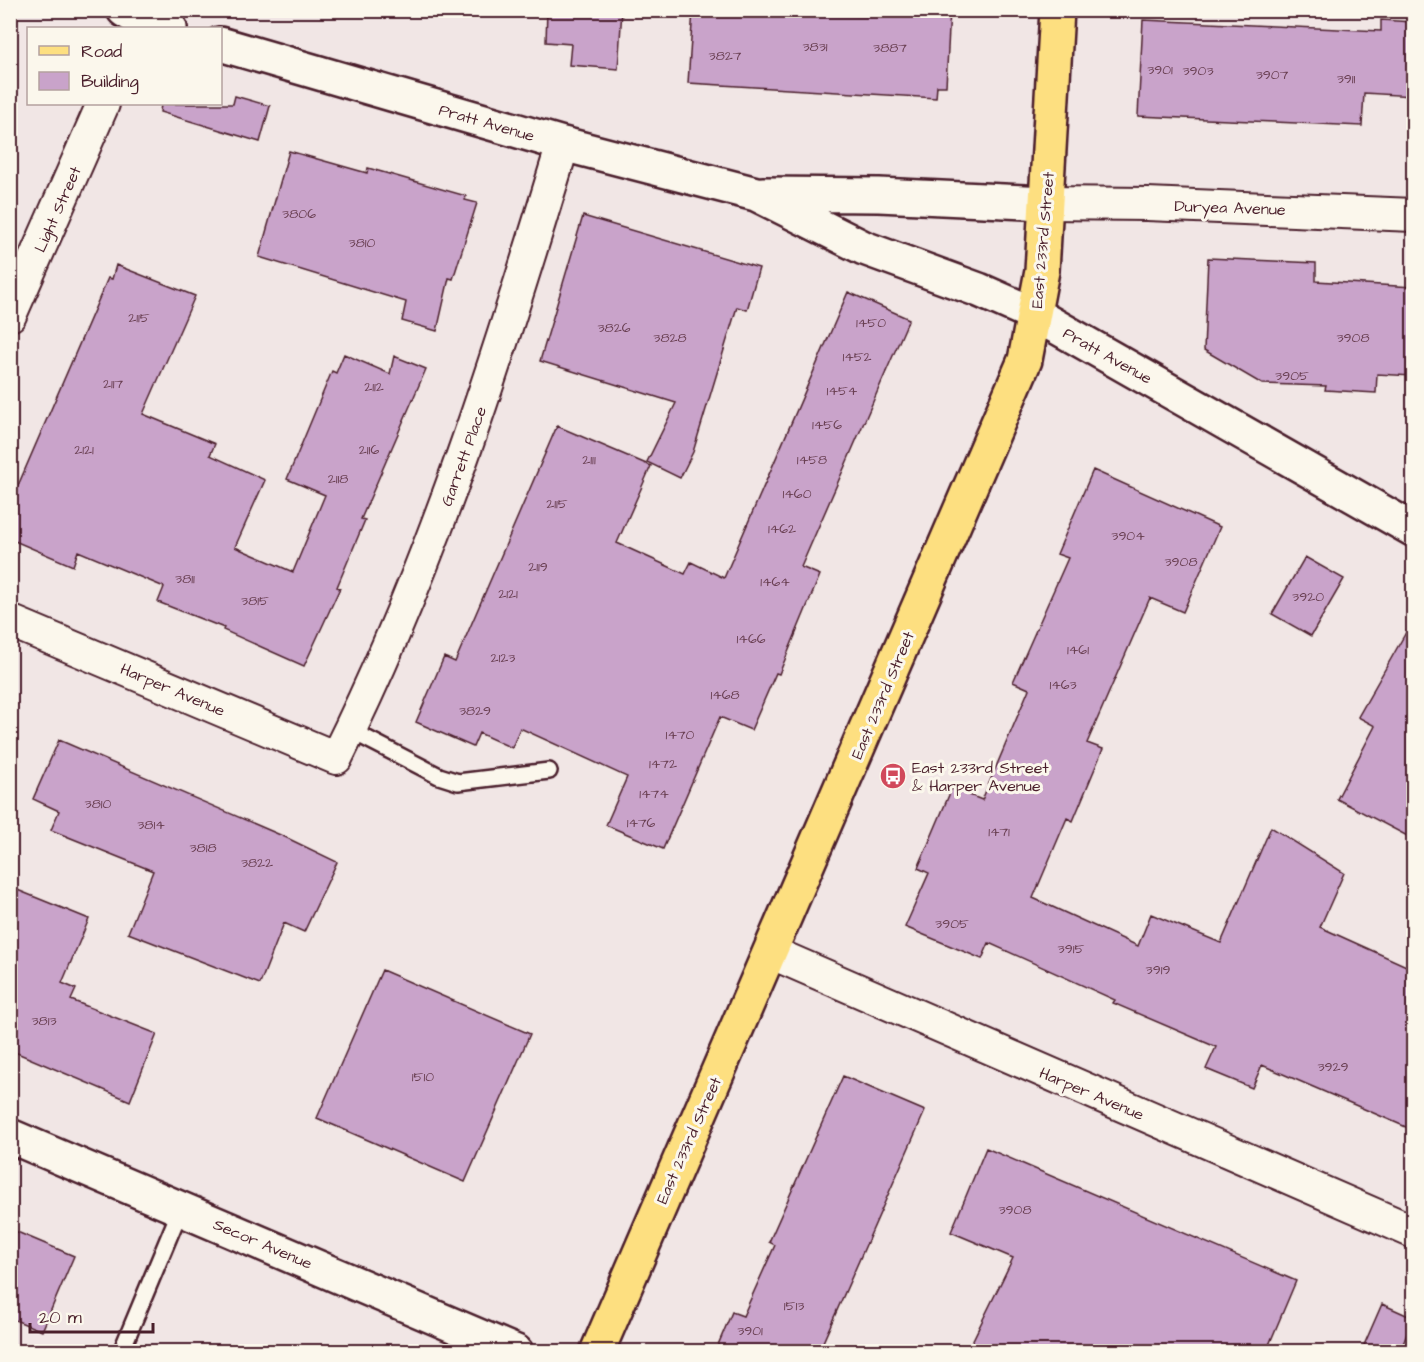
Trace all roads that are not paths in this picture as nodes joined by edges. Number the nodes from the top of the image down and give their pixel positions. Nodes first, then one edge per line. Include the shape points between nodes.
1 (1057, 10) edge
2 (133, 19) edge
3 (166, 27) edge
4 (222, 45) edge
5 (103, 105) edge
6 (563, 144) junction
7 (756, 194) junction
8 (1047, 203) junction
9 (1413, 215) edge
10 (10, 315) edge
11 (1036, 315) junction
12 (1413, 530) edge
13 (10, 621) edge
14 (350, 730) junction
15 (336, 758) joint
16 (549, 771) dead end
17 (770, 952) junction
18 (10, 1136) edge
19 (181, 1208) junction
20 (1413, 1232) edge
21 (121, 1352) edge
22 (516, 1352) edge
23 (597, 1352) edge

1 - 8 main road, East 233rd Street
2 - 3 street
4 - 6 street, Pratt Avenue
5 - 10 street, Light Street
6 - 7 street, Pratt Avenue
6 - 14 street, Garrett Place via 480,408 436,528
7 - 8 street, Pratt Avenue
7 - 11 street, Pratt Avenue via 864,248
8 - 9 street, Duryea Avenue
8 - 11 main road, East 233rd Street
11 - 12 street, Pratt Avenue
11 - 17 main road, East 233rd Street via 1025,360
13 - 15 street, Harper Avenue
14 - 15 street, Garrett Place
14 - 16 lane via 458,782
17 - 20 street, Harper Avenue
17 - 23 main road, East 233rd Street
18 - 19 street, Secor Avenue
19 - 21 lane
19 - 22 street, Secor Avenue

